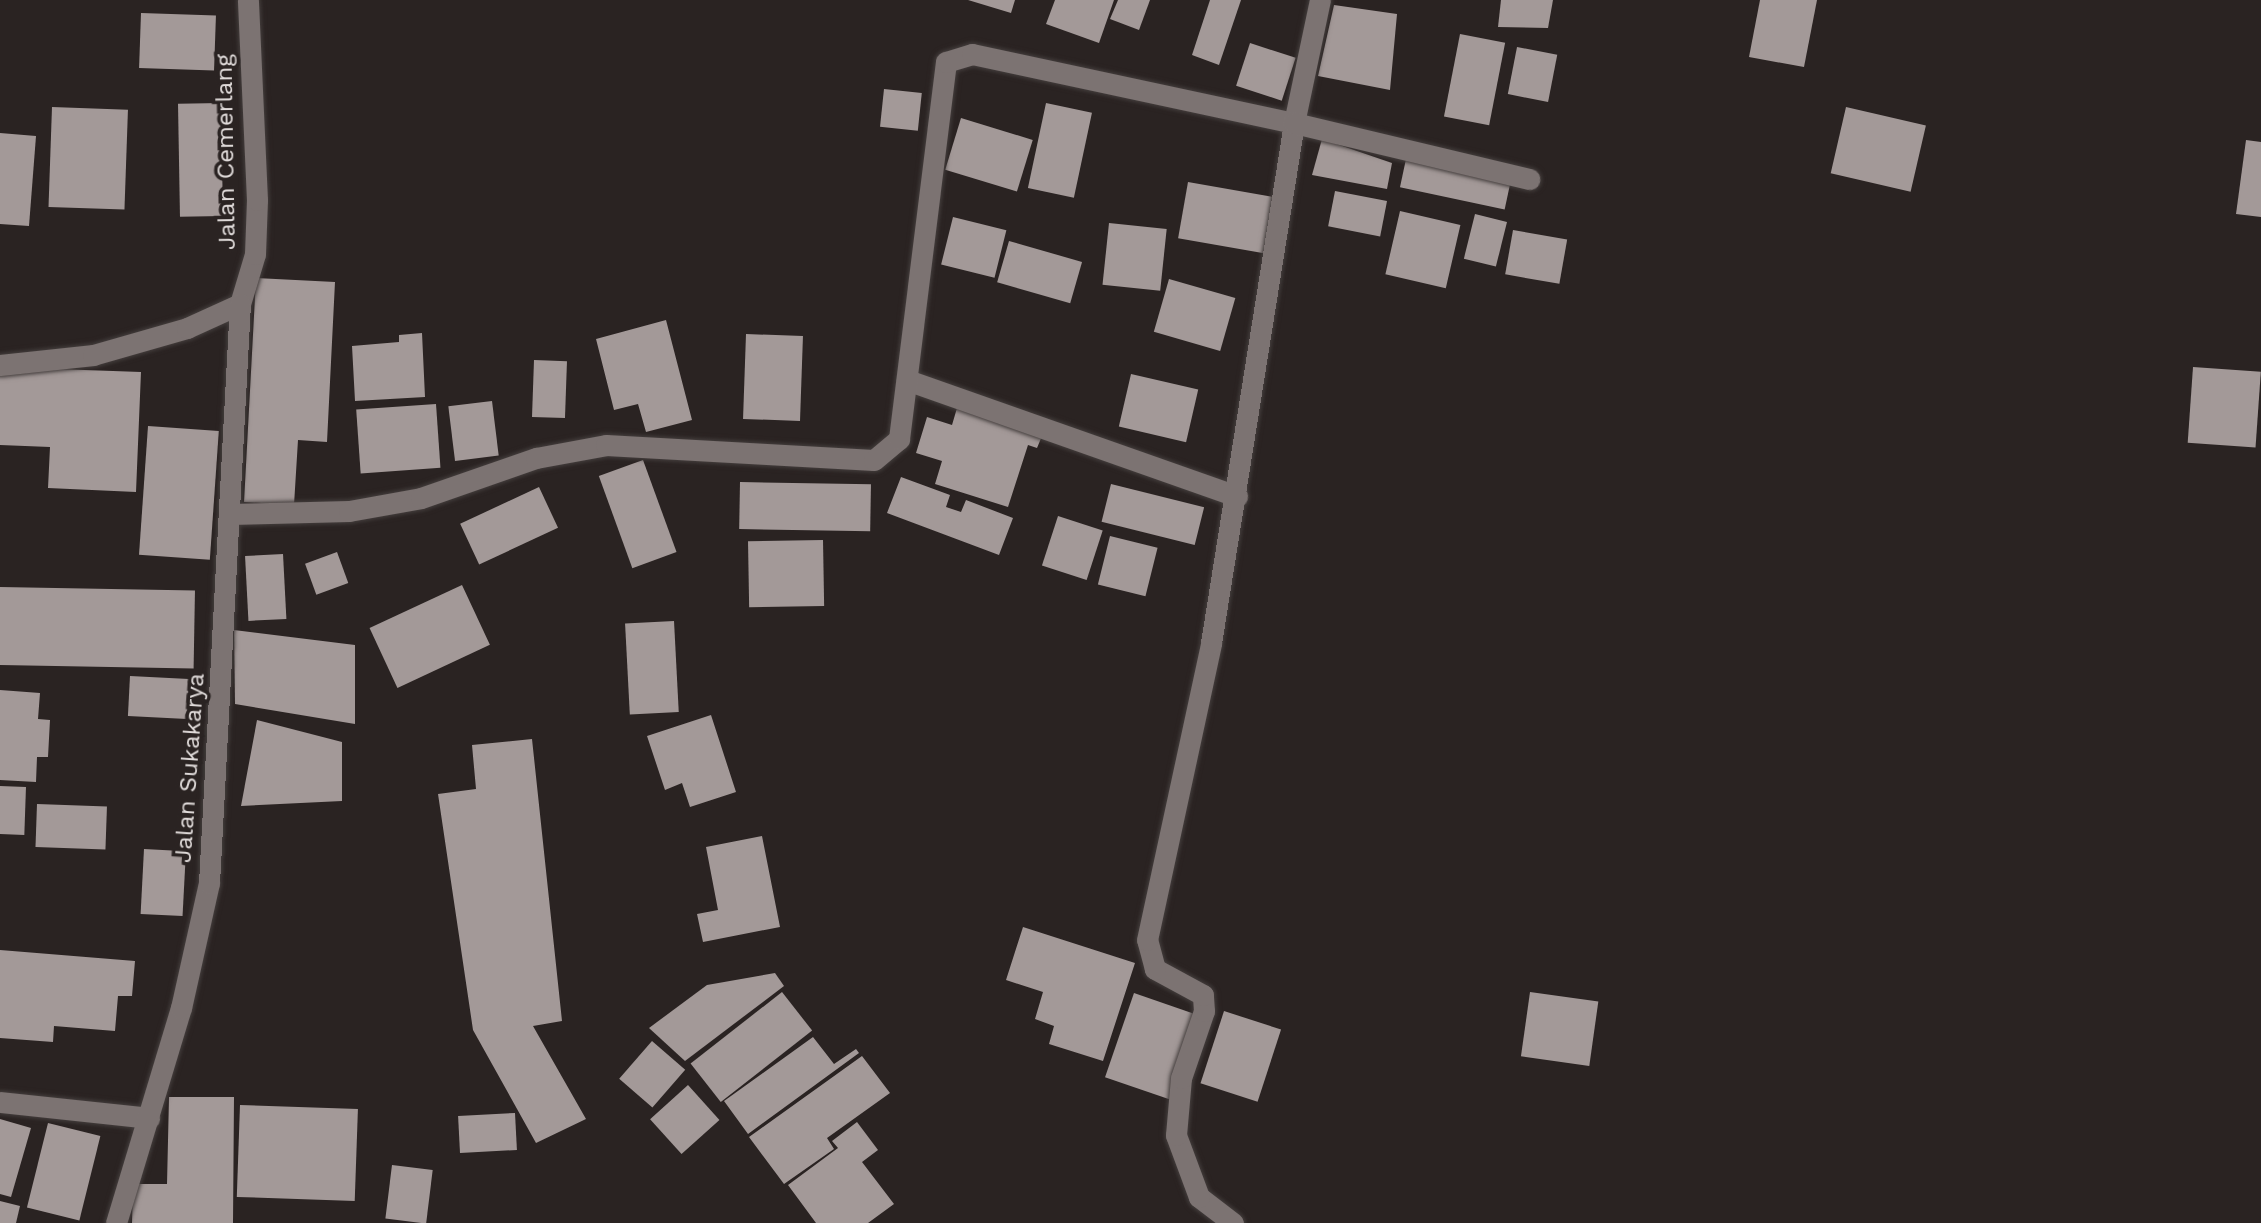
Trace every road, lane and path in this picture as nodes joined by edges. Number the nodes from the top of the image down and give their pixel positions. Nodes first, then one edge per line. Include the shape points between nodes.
1 (248, 0) edge
2 (1320, 0) edge
3 (1294, 123) junction
4 (1529, 179) dead end
5 (240, 304) junction
6 (0, 365) edge
7 (907, 380) junction
8 (1237, 496) junction
9 (231, 514) junction
10 (0, 1102) edge
11 (149, 1118) junction
12 (1224, 1222) edge
13 (116, 1223) edge

1 - 5 street, Jalan Cemerlang via 257,209 250,281
2 - 3 street
3 - 4 street
3 - 7 street via 972,54 953,57 943,70
3 - 8 street
5 - 6 street via 187,328 93,355
5 - 9 street, Jalan Sukakarya
7 - 8 street
7 - 9 street via 899,439 874,460 606,445 536,458 421,498 349,511
8 - 12 street via 1147,940 1155,969 1203,995 1181,1078 1176,1135 1199,1197
9 - 11 street, Jalan Sukakarya via 209,883
10 - 11 street
11 - 13 street, Jalan Sukakarya

